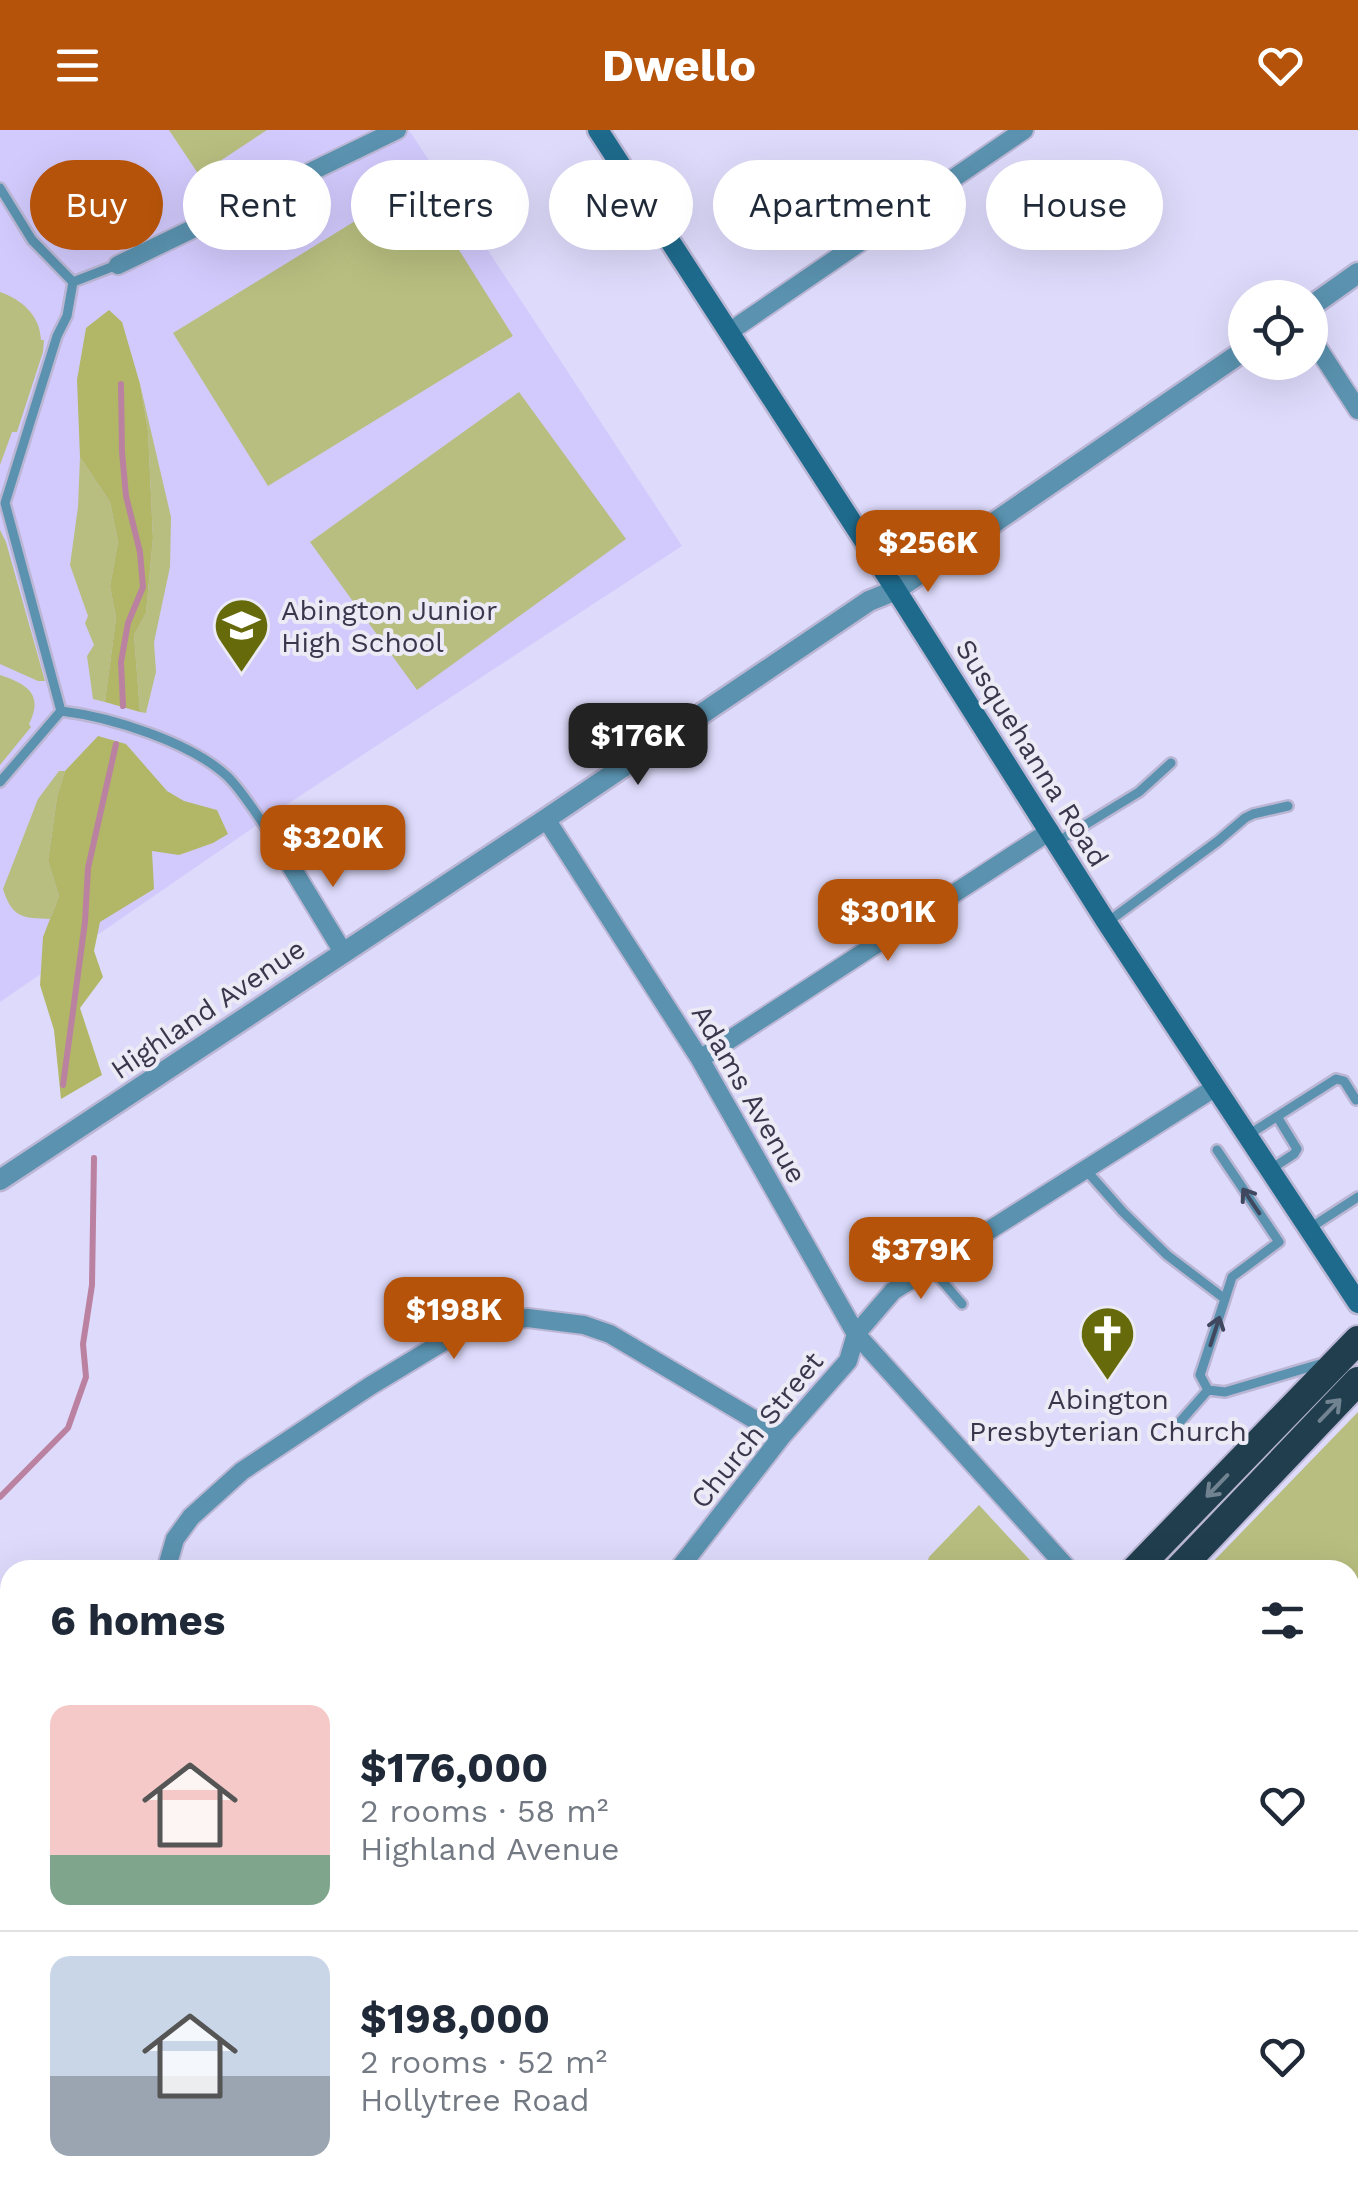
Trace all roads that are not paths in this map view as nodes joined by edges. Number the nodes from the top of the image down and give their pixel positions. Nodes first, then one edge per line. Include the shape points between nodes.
1 (397, 130) edge
2 (598, 130) edge
3 (1024, 130) edge
4 (0, 188) edge
5 (118, 265) joint
6 (1358, 274) edge
7 (72, 282) junction
8 (1328, 294) edge
9 (729, 332) junction
10 (1228, 362) edge
11 (1328, 364) edge
12 (1358, 410) edge
13 (2, 502) edge
14 (896, 590) junction
15 (61, 711) junction
16 (1171, 763) dead end
17 (0, 782) edge
18 (1288, 806) dead end
19 (546, 819) junction
20 (1054, 837) junction
21 (283, 852) joint
22 (1107, 923) junction
23 (343, 952) junction
24 (700, 1059) junction
25 (1216, 1087) junction
26 (1356, 1100) edge
27 (1278, 1118) junction
28 (1248, 1135) junction
29 (1217, 1150) dead end
30 (1085, 1169) junction
31 (1271, 1169) junction
32 (0, 1180) edge
33 (1358, 1197) edge
34 (1310, 1228) junction
35 (931, 1268) junction
36 (1225, 1299) junction
37 (1358, 1303) edge
38 (962, 1304) dead end
39 (856, 1334) junction
40 (1350, 1349) edge
41 (1358, 1380) edge
42 (1208, 1390) junction
43 (1180, 1422) dead end
44 (782, 1436) junction
45 (169, 1560) edge
46 (686, 1560) edge
47 (1060, 1560) edge
48 (1145, 1560) edge
49 (1187, 1560) edge

1 - 5 street
2 - 9 main road, Susquehanna Road
3 - 9 street
4 - 7 lane via 32,240
5 - 7 lane
6 - 8 street
7 - 13 lane via 67,316
9 - 14 main road, Susquehanna Road
10 - 14 street, Highland Avenue
11 - 12 street
13 - 15 lane
14 - 19 street, Highland Avenue
14 - 20 main road, Susquehanna Road
15 - 17 lane
15 - 21 lane via 200,756 229,778
16 - 20 lane via 1139,792
18 - 22 lane via 1245,818
19 - 23 street, Highland Avenue
19 - 24 street, Adams Avenue
20 - 22 main road, Susquehanna Road
20 - 24 street
21 - 23 street
22 - 25 main road, Susquehanna Road
23 - 32 street, Highland Avenue
24 - 39 street, Adams Avenue
25 - 28 main road, Susquehanna Road
25 - 30 street, Church Street
26 - 27 lane via 1336,1079
27 - 28 lane
27 - 31 lane via 1297,1149
28 - 31 main road, Susquehanna Road
36 -> 29 lane via 1232,1277 1278,1242
30 - 35 street, Church Street
30 - 36 lane via 1167,1255
31 - 34 main road, Susquehanna Road
33 - 34 lane
34 - 37 main road, Susquehanna Road
35 - 38 lane
35 - 39 street, Church Street via 893,1291
42 -> 36 lane via 1200,1375
39 - 44 street, Church Street via 848,1361
39 - 47 street, Adams Avenue
40 - 42 lane via 1225,1392
40 -> 48 highway
49 -> 41 highway
42 - 43 lane
44 - 45 street via 610,1334 528,1318 492,1322 460,1331 242,1471 191,1517
44 - 46 street, Church Street

